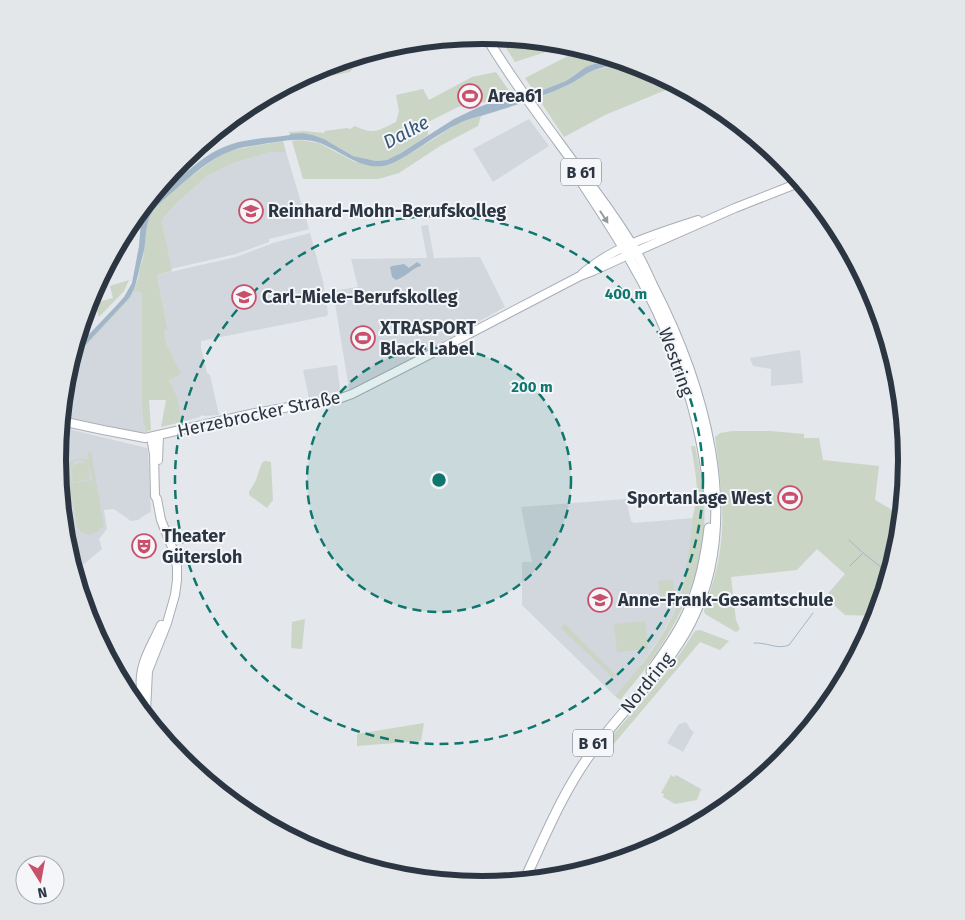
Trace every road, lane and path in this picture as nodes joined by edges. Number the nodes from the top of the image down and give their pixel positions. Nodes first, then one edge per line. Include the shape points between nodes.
1 (486, 44) edge
2 (491, 44) edge
3 (525, 99) junction
4 (794, 185) edge
5 (630, 249) junction
6 (68, 423) edge
7 (155, 436) junction
8 (690, 616) junction
9 (144, 702) edge
10 (522, 874) edge
11 (527, 874) edge

1 - 3 main road, Westring / B 61
2 - 3 main road, Westring / B 61
3 - 5 main road, Westring / B 61
4 - 5 street, Herzebrocker Straße via 680,226
5 - 7 street, Herzebrocker Straße via 591,266 580,276 347,396
5 - 8 main road, Westring / B 61 via 662,303 677,337 695,387 709,442 714,482 713,552
6 - 7 street, Herzebrocker Straße via 143,438
7 - 9 street via 155,496 177,567 169,613 141,675
8 - 10 main road, Nordring / B 61 via 652,671 580,760
8 - 11 main road, Nordring / B 61 via 686,632 671,655 584,763

